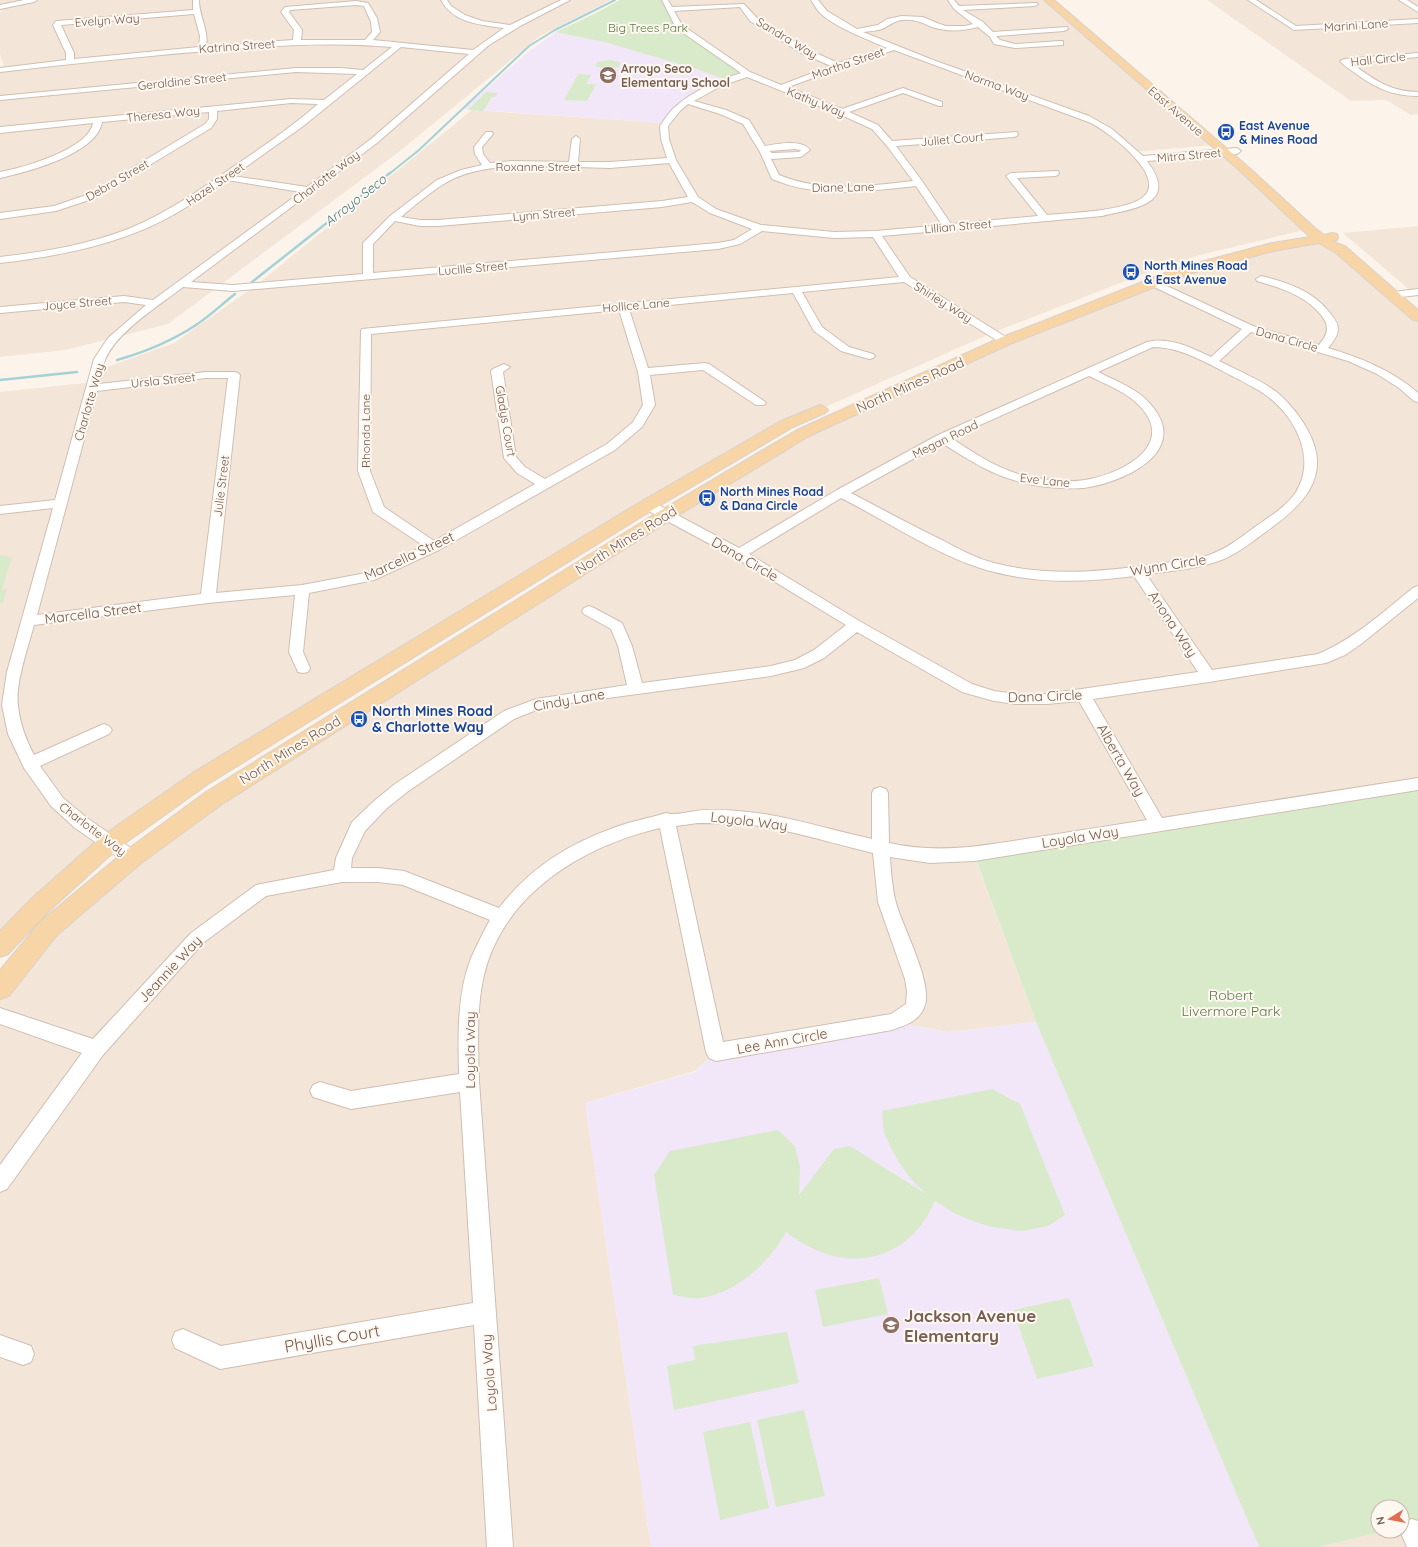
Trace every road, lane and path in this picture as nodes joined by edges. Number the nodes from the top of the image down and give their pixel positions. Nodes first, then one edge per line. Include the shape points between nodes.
1 (34, 0) edge
2 (196, 0) edge
3 (444, 0) edge
4 (547, 0) edge
5 (665, 0) edge
6 (814, 0) edge
7 (951, 0) edge
8 (1049, 0) edge
9 (1060, 0) edge
10 (1252, 0) edge
11 (1266, 0) edge
12 (1402, 0) edge
13 (563, 1) edge
14 (1035, 4) dead end
15 (1, 5) edge
16 (956, 8) junction
17 (669, 9) junction
18 (1418, 10) edge
19 (197, 12) junction
20 (1418, 21) edge
21 (980, 24) junction
22 (509, 27) junction
23 (1064, 29) dead end
24 (856, 31) junction
25 (992, 34) junction
26 (297, 42) junction
27 (367, 42) junction
28 (1060, 43) dead end
29 (399, 45) junction
30 (894, 48) junction
31 (202, 49) junction
32 (475, 52) junction
33 (1418, 55) edge
34 (70, 61) junction
35 (838, 66) junction
36 (0, 70) edge
37 (364, 72) junction
38 (747, 74) junction
39 (779, 88) junction
40 (1418, 94) edge
41 (0, 98) edge
42 (688, 101) junction
43 (326, 102) junction
44 (939, 104) dead end
45 (213, 108) junction
46 (842, 112) junction
47 (98, 120) junction
48 (0, 130) edge
49 (489, 134) dead end
50 (1014, 134) dead end
51 (576, 140) dead end
52 (890, 144) junction
53 (1226, 148) junction
54 (1134, 152) junction
55 (1141, 159) junction
56 (672, 160) junction
57 (488, 166) junction
58 (573, 166) junction
59 (1055, 173) dead end
60 (0, 175) edge
61 (225, 177) junction
62 (919, 184) junction
63 (309, 190) junction
64 (1152, 194) joint
65 (694, 199) junction
66 (0, 216) edge
67 (393, 218) junction
68 (1044, 218) junction
69 (947, 226) junction
70 (760, 228) junction
71 (876, 234) junction
72 (1322, 234) junction
73 (1272, 247) junction
74 (1341, 250) junction
75 (1204, 254) junction
76 (0, 260) edge
77 (368, 277) junction
78 (906, 279) junction
79 (1261, 279) dead end
80 (1154, 283) junction
81 (181, 284) junction
82 (796, 290) junction
83 (1418, 292) edge
84 (1393, 295) junction
85 (155, 303) junction
86 (623, 307) junction
87 (0, 310) edge
88 (1418, 317) edge
89 (1249, 328) junction
90 (366, 331) joint
91 (999, 337) junction
92 (1160, 343) joint
93 (1322, 349) junction
94 (869, 356) dead end
95 (1212, 362) junction
96 (504, 367) dead end
97 (644, 372) junction
98 (1089, 372) junction
99 (234, 375) joint
100 (92, 388) junction
101 (1418, 399) edge
102 (760, 403) dead end
103 (942, 438) junction
104 (545, 485) junction
105 (841, 493) junction
106 (61, 503) junction
107 (648, 505) junction
108 (0, 510) edge
109 (666, 515) junction
110 (434, 547) junction
111 (739, 554) junction
112 (1137, 571) junction
113 (302, 590) junction
114 (1418, 591) edge
115 (208, 598) junction
116 (589, 611) dead end
117 (28, 621) junction
118 (856, 625) junction
119 (303, 668) dead end
120 (1209, 677) junction
121 (636, 690) junction
122 (1083, 695) junction
123 (5, 706) edge
124 (104, 730) dead end
125 (30, 764) junction
126 (1418, 784) edge
127 (880, 793) dead end
128 (666, 819) junction
129 (1158, 825) junction
130 (109, 843) junction
131 (882, 847) junction
132 (132, 858) junction
133 (342, 875) junction
134 (500, 916) junction
135 (0, 947) edge
136 (0, 988) edge
137 (0, 1016) edge
138 (96, 1048) junction
139 (469, 1081) junction
140 (320, 1091) dead end
141 (0, 1182) edge
142 (485, 1312) junction
143 (183, 1340) dead end
144 (0, 1346) edge
145 (23, 1354) dead end
146 (500, 1547) edge

1 - 15 street
2 - 19 street
3 - 22 street via 448,7 461,16
4 - 13 street
5 - 17 street, Kathy Way
6 - 24 street, Norma Way via 822,11
7 - 16 street
8 - 53 main road, East Avenue
9 - 53 main road, East Avenue
10 - 11 street
10 - 20 street, Marini Lane via 1294,28
12 - 18 street
13 - 22 street, Charlotte Way
14 - 16 street
16 - 21 street
17 - 35 street, Sandra Way via 742,5 753,19 804,51
17 - 38 street, Kathy Way via 679,26
19 - 31 street via 204,36
19 - 34 street, Evelyn Way via 59,24 57,25 70,53
21 - 24 street via 965,28 946,28 923,19 902,18 880,27
21 - 25 street
22 - 32 street, Charlotte Way
23 - 25 street
24 - 30 street, Norma Way
25 - 28 street via 997,42 1015,46
26 - 27 street, Katrina Street
26 - 27 street via 298,30 285,12 287,8 356,3 366,4 376,27 374,35
26 - 31 street, Katrina Street
27 - 29 street, Katrina Street
29 - 32 street, Katrina Street
29 - 37 street, Hazel Street
30 - 35 street, Martha Street
30 - 54 street, Norma Way via 1086,118 1101,125
31 - 34 street, Katrina Street
32 - 63 street, Charlotte Way via 374,141
33 - 40 street, Hall Circle via 1344,61 1384,90
34 - 36 street, Katrina Street
35 - 39 street, Martha Street
37 - 41 street, Geraldine Street via 296,70
37 - 43 street, Hazel Street
38 - 39 street, Kathy Way
38 - 42 street via 718,84
39 - 46 street, Kathy Way
42 - 56 street via 677,109 664,126
42 - 62 street, Diane Lane via 746,122 775,177 797,186 835,190
43 - 45 street, Theresa Way via 291,100
43 - 61 street, Hazel Street via 299,125
44 - 46 street via 902,90
45 - 47 street, Theresa Way
45 - 66 street, Debra Street via 213,119 208,126 92,196 56,208
46 - 52 street, Kathy Way via 875,127
47 - 48 street, Theresa Way
47 - 60 street via 94,134 69,151 37,166
49 - 57 street via 478,147 479,154
50 - 52 street, Juliet Court
51 - 58 street
52 - 62 street, Kathy Way
53 - 54 street, Mitra Street
53 - 55 street, Mitra Street
53 - 72 main road, East Avenue via 1270,178
54 - 55 street, Norma Way
55 - 64 street, Norma Way via 1152,172 1155,183
56 - 58 street, Roxanne Street
56 - 65 street
57 - 58 street, Roxanne Street
57 - 67 street, Roxanne Street via 440,182
59 - 68 street via 1011,176
61 - 63 street
61 - 76 street, Hazel Street via 170,213 132,231 49,254
62 - 69 street, Kathy Way
63 - 81 street, Charlotte Way
64 - 68 street, Lillian Street via 1146,200 1102,213
65 - 67 street, Lynn Street via 438,223
65 - 70 street, Lillian Street via 713,211
67 - 77 street, Roxanne Street via 368,243
68 - 69 street, Lillian Street
69 - 71 street, Lillian Street
70 - 71 street, Lillian Street via 834,235
70 - 77 street, Lucille Street via 737,242 718,246
71 - 78 street, Shirley Way
72 - 73 main road, North Mines Road
72 - 74 main road, East Avenue
72 - 75 main road, North Mines Road
73 - 74 main road
73 - 80 main road, North Mines Road via 1183,271
74 - 84 main road, East Avenue
75 - 80 main road via 1199,260 1154,275
75 - 91 main road, North Mines Road via 1140,276
77 - 81 street, Lucille Street via 232,288
78 - 82 street, Hollice Lane
78 - 91 street, Shirley Way
79 - 93 street via 1296,291 1323,310 1332,322 1332,332
80 - 89 street, Dana Circle
80 - 91 main road, North Mines Road
81 - 85 street, Charlotte Way
82 - 86 street, Hollice Lane
82 - 94 street via 818,329 845,349
83 - 84 street
84 - 88 main road, East Avenue
85 - 87 street, Joyce Street via 124,299
85 - 100 street, Charlotte Way via 112,340 100,359
86 - 90 street, Hollice Lane
86 - 97 street, Marcella Street
89 - 93 street, Dana Circle
89 - 95 street
90 - 110 street, Rhonda Lane via 364,471 378,510
91 - 107 main road, North Mines Road via 787,424
91 - 109 main road, North Mines Road via 803,433
92 - 95 street, Wynn Circle via 1169,344
92 - 98 street, Megan Road via 1151,344
93 - 101 street, Dana Circle via 1381,372
95 - 112 street, Wynn Circle via 1254,383 1286,407 1300,426 1309,446 1311,465 1307,484 1298,499 1285,512 1230,550 1213,558 1192,563
96 - 104 street, Gladys Court via 497,371 510,458 521,470
97 - 102 street via 705,366
97 - 104 street, Marcella Street via 649,405 638,424 611,447
98 - 103 street, Megan Road
98 - 103 street, Eve Lane via 1140,400 1153,418 1158,431 1156,445 1149,454 1120,473 1084,484 1044,483 1014,477 997,470
99 - 100 street, Ursla Street via 206,375
99 - 115 street, Julie Street
100 - 106 street, Charlotte Way
103 - 105 street, Megan Road
104 - 110 street, Marcella Street
105 - 111 street, Megan Road
105 - 112 street, Wynn Circle via 959,555 982,564 1050,576
106 - 108 street
106 - 117 street, Charlotte Way
107 - 109 street, Dana Circle
107 - 130 main road, North Mines Road via 201,778
109 - 111 street, Dana Circle
109 - 132 main road, North Mines Road via 214,798
110 - 113 street, Marcella Street via 369,577
111 - 118 street, Dana Circle
112 - 120 street, Anona Way
113 - 115 street, Marcella Street
113 - 119 street via 296,652
114 - 120 street, Dana Circle via 1356,641 1321,659
115 - 117 street, Marcella Street
116 - 121 street via 617,626
117 - 123 street, Charlotte Way
118 - 121 street, Cindy Lane via 819,654 799,664 771,672
118 - 122 street, Dana Circle via 967,688 1016,699
120 - 122 street, Dana Circle
121 - 133 street, Cindy Lane via 543,703 509,715 380,805 358,827 344,858
122 - 129 street, Alberta Way
123 - 125 street, Charlotte Way
124 - 125 street
125 - 130 street, Charlotte Way via 57,802
126 - 129 street, Loyola Way
127 - 131 street
128 - 131 street, Loyola Way via 701,816 778,822
128 - 131 street, Lee Ann Circle via 716,1052 892,1022 910,1013 916,1004 916,987 888,904
128 - 134 street, Loyola Way via 622,831 560,860 532,882
129 - 131 street, Loyola Way via 974,854 916,855
130 - 132 street, Charlotte Way
130 - 135 main road, North Mines Road via 39,906
132 - 136 main road, North Mines Road via 49,928
133 - 134 street, Jeannie Way via 404,878
133 - 138 street, Jeannie Way via 262,890 197,938
134 - 139 street, Loyola Way via 480,958 471,994 467,1031
137 - 138 street
138 - 141 street, Jeannie Way
139 - 140 street via 351,1100
139 - 142 street, Loyola Way
142 - 143 street, Phyllis Court via 220,1358
142 - 146 street, Loyola Way
144 - 145 street

